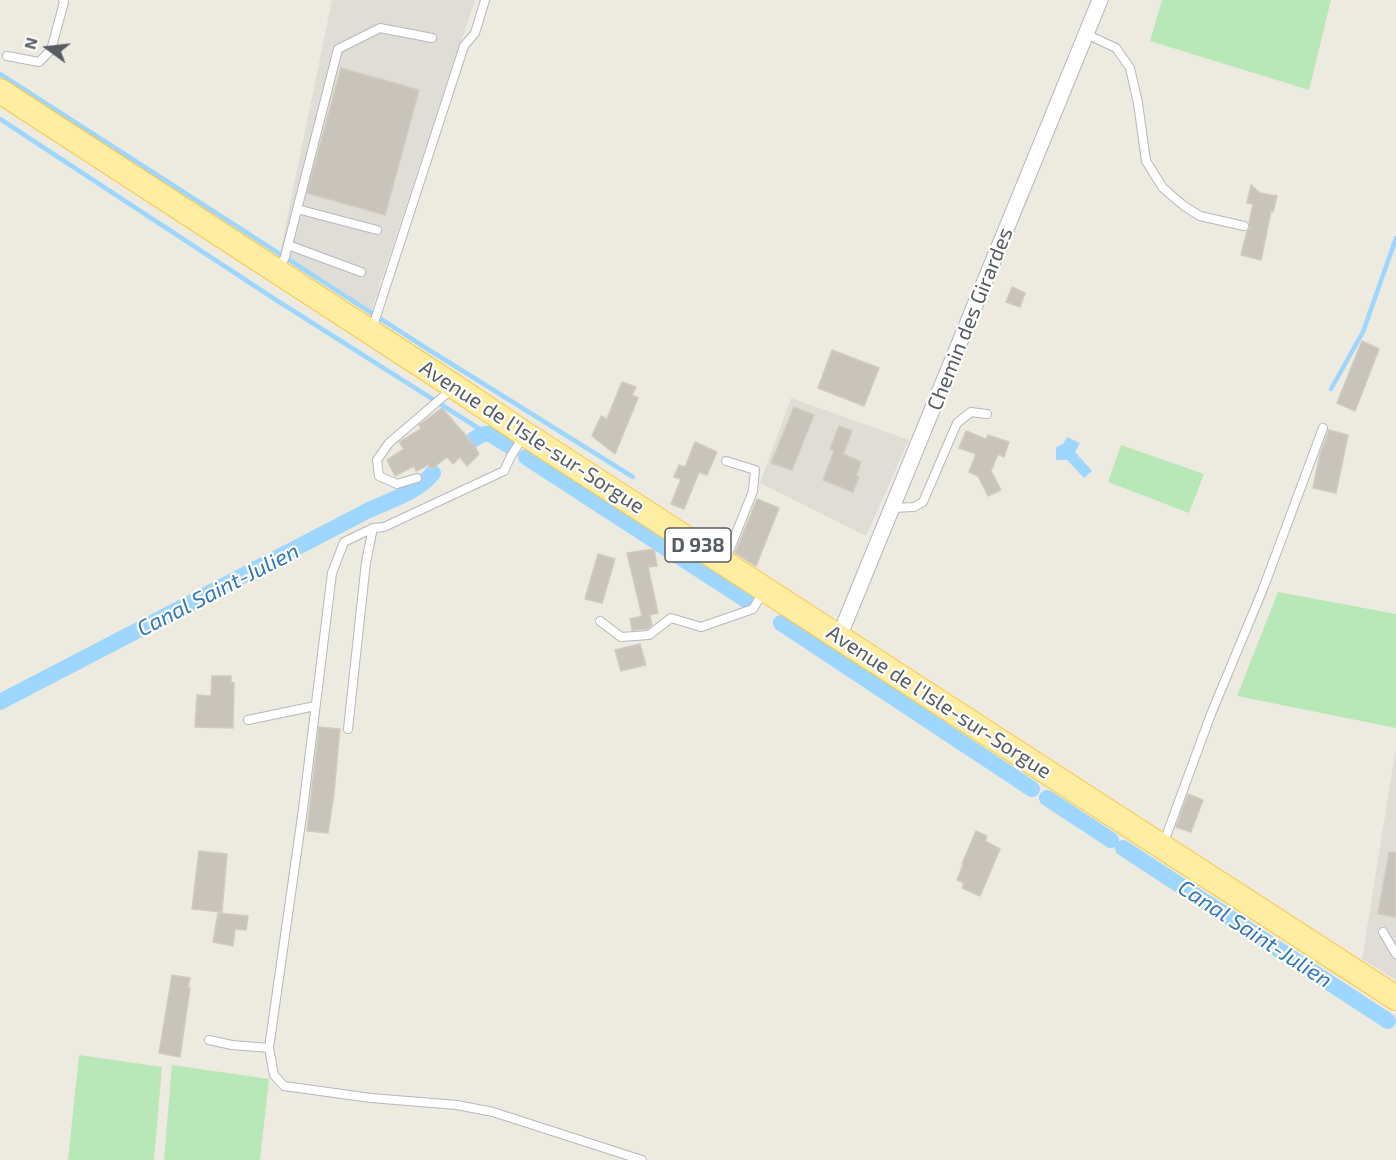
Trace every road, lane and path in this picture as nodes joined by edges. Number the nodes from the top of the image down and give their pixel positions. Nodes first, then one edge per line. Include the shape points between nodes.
1 (63, 0) edge
2 (485, 0) edge
3 (1100, 0) edge
4 (1086, 34) junction
5 (432, 38) dead end
6 (7, 56) dead end
7 (0, 92) edge
8 (297, 209) junction
9 (1244, 226) dead end
10 (377, 230) dead end
11 (288, 246) junction
12 (278, 272) junction
13 (361, 272) dead end
14 (371, 332) junction
15 (455, 387) junction
16 (987, 414) dead end
17 (1323, 428) dead end
18 (525, 434) junction
19 (726, 461) dead end
20 (417, 478) dead end
21 (892, 508) junction
22 (373, 528) junction
23 (725, 562) junction
24 (765, 589) junction
25 (600, 621) dead end
26 (839, 637) junction
27 (315, 706) junction
28 (249, 720) dead end
29 (348, 729) dead end
30 (1162, 847) junction
31 (1383, 932) dead end
32 (1396, 954) edge
33 (1396, 998) edge
34 (209, 1040) dead end
35 (269, 1048) junction
36 (642, 1160) edge

1 - 6 lane via 51,50 39,62
2 - 14 lane via 475,33 464,46
3 - 4 street, Chemin des Girardes
4 - 9 lane via 1116,48 1130,68 1146,161 1163,188 1200,216
4 - 21 street, Chemin des Girardes
5 - 8 lane via 380,28 338,48
7 - 12 main road, Avenue de l'Isle-sur-Sorgue / D 938
8 - 10 lane
8 - 11 lane
11 - 12 lane
11 - 13 lane
12 - 14 main road, Avenue de l'Isle-sur-Sorgue / D 938
14 - 15 main road, Avenue de l'Isle-sur-Sorgue / D 938
15 - 18 main road, Avenue de l'Isle-sur-Sorgue / D 938
15 - 20 lane via 388,444 377,460 379,476 396,484
16 - 21 lane via 971,412 957,423 923,502 914,507
17 - 30 lane
18 - 22 lane via 504,471 384,527
18 - 23 main road, Avenue de l'Isle-sur-Sorgue / D 938
19 - 23 lane via 755,470 753,491
21 - 26 street, Chemin des Girardes
22 - 27 lane via 344,542 332,573
22 - 29 lane
23 - 24 main road, Avenue de l'Isle-sur-Sorgue / D 938
24 - 25 lane via 753,609 701,627 670,618 649,635 621,637
24 - 26 main road, Avenue de l'Isle-sur-Sorgue / D 938
26 - 30 main road, Avenue de l'Isle-sur-Sorgue / D 938
27 - 28 lane
27 - 35 lane
30 - 33 main road, Avenue de l'Isle-sur-Sorgue / D 938
31 - 32 lane
34 - 35 lane
35 - 36 lane via 274,1075 284,1086 493,1112

